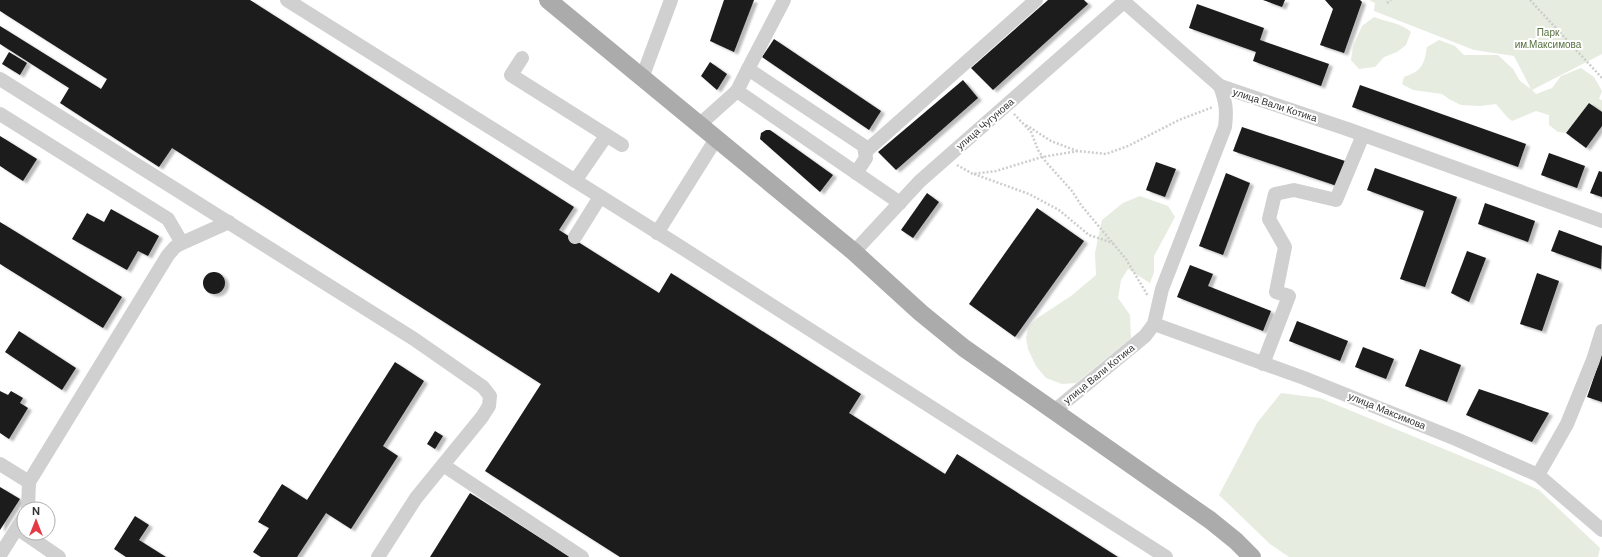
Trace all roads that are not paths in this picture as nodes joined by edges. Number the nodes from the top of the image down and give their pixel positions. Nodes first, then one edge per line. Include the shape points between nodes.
1 (287, 0) edge
2 (671, 0) edge
3 (784, 0) edge
4 (1036, 0) edge
5 (552, 1) edge
6 (1124, 1) edge
7 (522, 58) dead end
8 (748, 69) junction
9 (642, 78) junction
10 (0, 79) edge
11 (1220, 86) junction
12 (737, 91) junction
13 (0, 114) edge
14 (699, 125) junction
15 (1362, 134) junction
16 (606, 136) junction
17 (716, 139) junction
18 (622, 145) dead end
19 (865, 152) junction
20 (856, 173) junction
21 (575, 181) junction
22 (600, 197) junction
23 (900, 202) junction
24 (1602, 221) edge
25 (229, 222) junction
26 (657, 233) junction
27 (575, 237) dead end
28 (182, 243) junction
29 (854, 252) junction
30 (1154, 324) junction
31 (1602, 331) edge
32 (1263, 364) junction
33 (1054, 411) junction
34 (0, 464) edge
35 (443, 465) junction
36 (1538, 475) junction
37 (29, 482) junction
38 (28, 501) edge
39 (1588, 518) junction
40 (1602, 524) edge
41 (1602, 530) edge
42 (16, 535) edge
43 (39, 541) edge
44 (0, 555) edge
45 (59, 557) edge
46 (378, 557) edge
47 (582, 557) edge
48 (1166, 557) edge
49 (1252, 557) edge

1 - 21 street
2 - 9 street
3 - 8 street
4 - 19 street
5 - 9 main road
6 - 11 street, улица Чугунова
6 - 23 street, улица Чугунова via 920,181
7 - 16 street via 511,75
8 - 12 street
8 - 19 street via 864,146
9 - 14 main road
10 - 25 street
11 - 15 street, улица Вали Котика
11 - 30 street, улица Вали Котика via 1226,102 1225,128 1162,289
12 - 14 street
12 - 20 street
13 - 28 street via 168,219
14 - 17 main road
15 - 24 street, улица Вали Котика
15 - 32 street via 1336,200 1294,190 1275,194 1269,219 1285,247 1276,292 1289,296
16 - 18 street
16 - 21 street
17 - 26 street
17 - 29 main road
19 - 20 street via 866,158
20 - 23 street
21 - 22 street
22 - 26 street
22 - 27 street
23 - 29 street, улица Чугунова
25 - 28 street
25 - 35 street via 414,339 483,387 490,396 489,406
26 - 48 street
28 - 37 street via 168,255
29 - 33 main road via 964,348
30 - 32 street, улица Максимова
30 - 33 street, улица Вали Котика via 1145,336
31 - 36 street via 1567,424
32 - 36 street, улица Максимова via 1456,439
33 - 49 main road via 1210,520
34 - 37 street
35 - 46 street via 416,498
35 - 47 street
36 - 39 street, улица Максимова
37 - 38 street
39 - 40 street
39 - 41 street, улица Максимова
42 - 44 street
43 - 45 street

